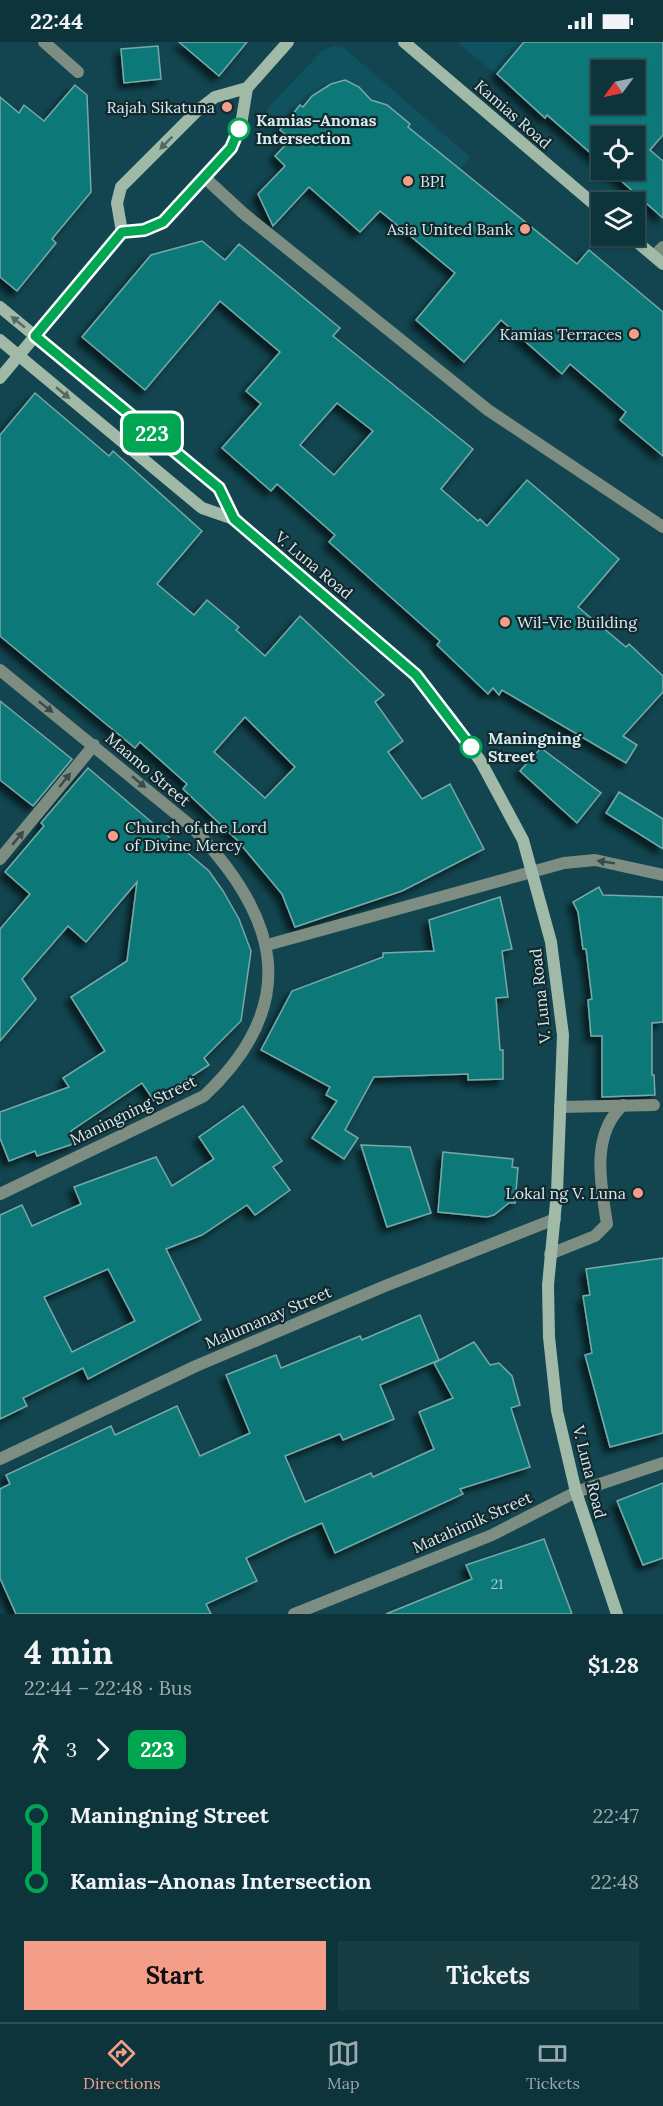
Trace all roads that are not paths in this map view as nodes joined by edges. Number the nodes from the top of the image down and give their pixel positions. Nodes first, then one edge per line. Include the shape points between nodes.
1 (44, 42) edge
2 (288, 42) edge
3 (404, 42) edge
4 (78, 72) dead end
5 (247, 88) junction
6 (204, 177) junction
7 (591, 202) edge
8 (122, 232) junction
9 (645, 246) edge
10 (660, 255) edge
11 (0, 307) edge
12 (35, 336) junction
13 (0, 340) edge
14 (18, 356) junction
15 (0, 378) edge
16 (234, 519) junction
17 (663, 527) edge
18 (0, 670) edge
19 (94, 745) junction
20 (0, 859) edge
21 (532, 871) junction
22 (663, 875) edge
23 (267, 945) junction
24 (654, 1105) dead end
25 (623, 1106) junction
26 (560, 1107) junction
27 (0, 1194) edge
28 (555, 1219) junction
29 (550, 1254) junction
30 (0, 1459) edge
31 (663, 1463) edge
32 (576, 1492) junction
33 (294, 1614) edge
34 (617, 1614) edge

1 - 4 street
2 - 5 main road
3 - 7 main road, Kamias Road
5 - 6 main road via 241,125 231,148
5 -> 8 main road via 215,97 197,111 122,187 117,203
6 - 8 main road via 163,222 144,230
6 - 17 street via 243,213 488,410
8 - 12 main road
9 - 10 main road
12 -> 11 main road, V. Luna Road
12 - 14 main road
12 - 16 main road, V. Luna Road via 219,488
13 - 14 main road, V. Luna Road
14 - 15 main road
14 -> 16 main road, V. Luna Road via 202,508
16 - 21 main road, V. Luna Road via 416,675 481,762 520,832
18 -> 19 street, Maamo Street
20 -> 19 street
19 -> 23 street, Maamo Street via 191,826 219,855 255,910
22 -> 21 street via 595,860
21 - 23 street
21 - 26 main road, V. Luna Road via 551,942 558,994 562,1035
23 - 27 street, Maningning Street via 267,989 261,1018 248,1047 204,1096
24 - 25 street
25 - 26 street
25 - 29 street via 610,1124 601,1148 607,1224 595,1236
26 - 28 main road, V. Luna Road
28 - 29 main road, V. Luna Road
28 - 30 street, Malumanay Street via 196,1366
29 - 32 main road, V. Luna Road via 550,1348 557,1410
31 - 32 street, Matahimik Street
32 - 33 street, Matahimik Street via 492,1535
32 - 34 main road, V. Luna Road

